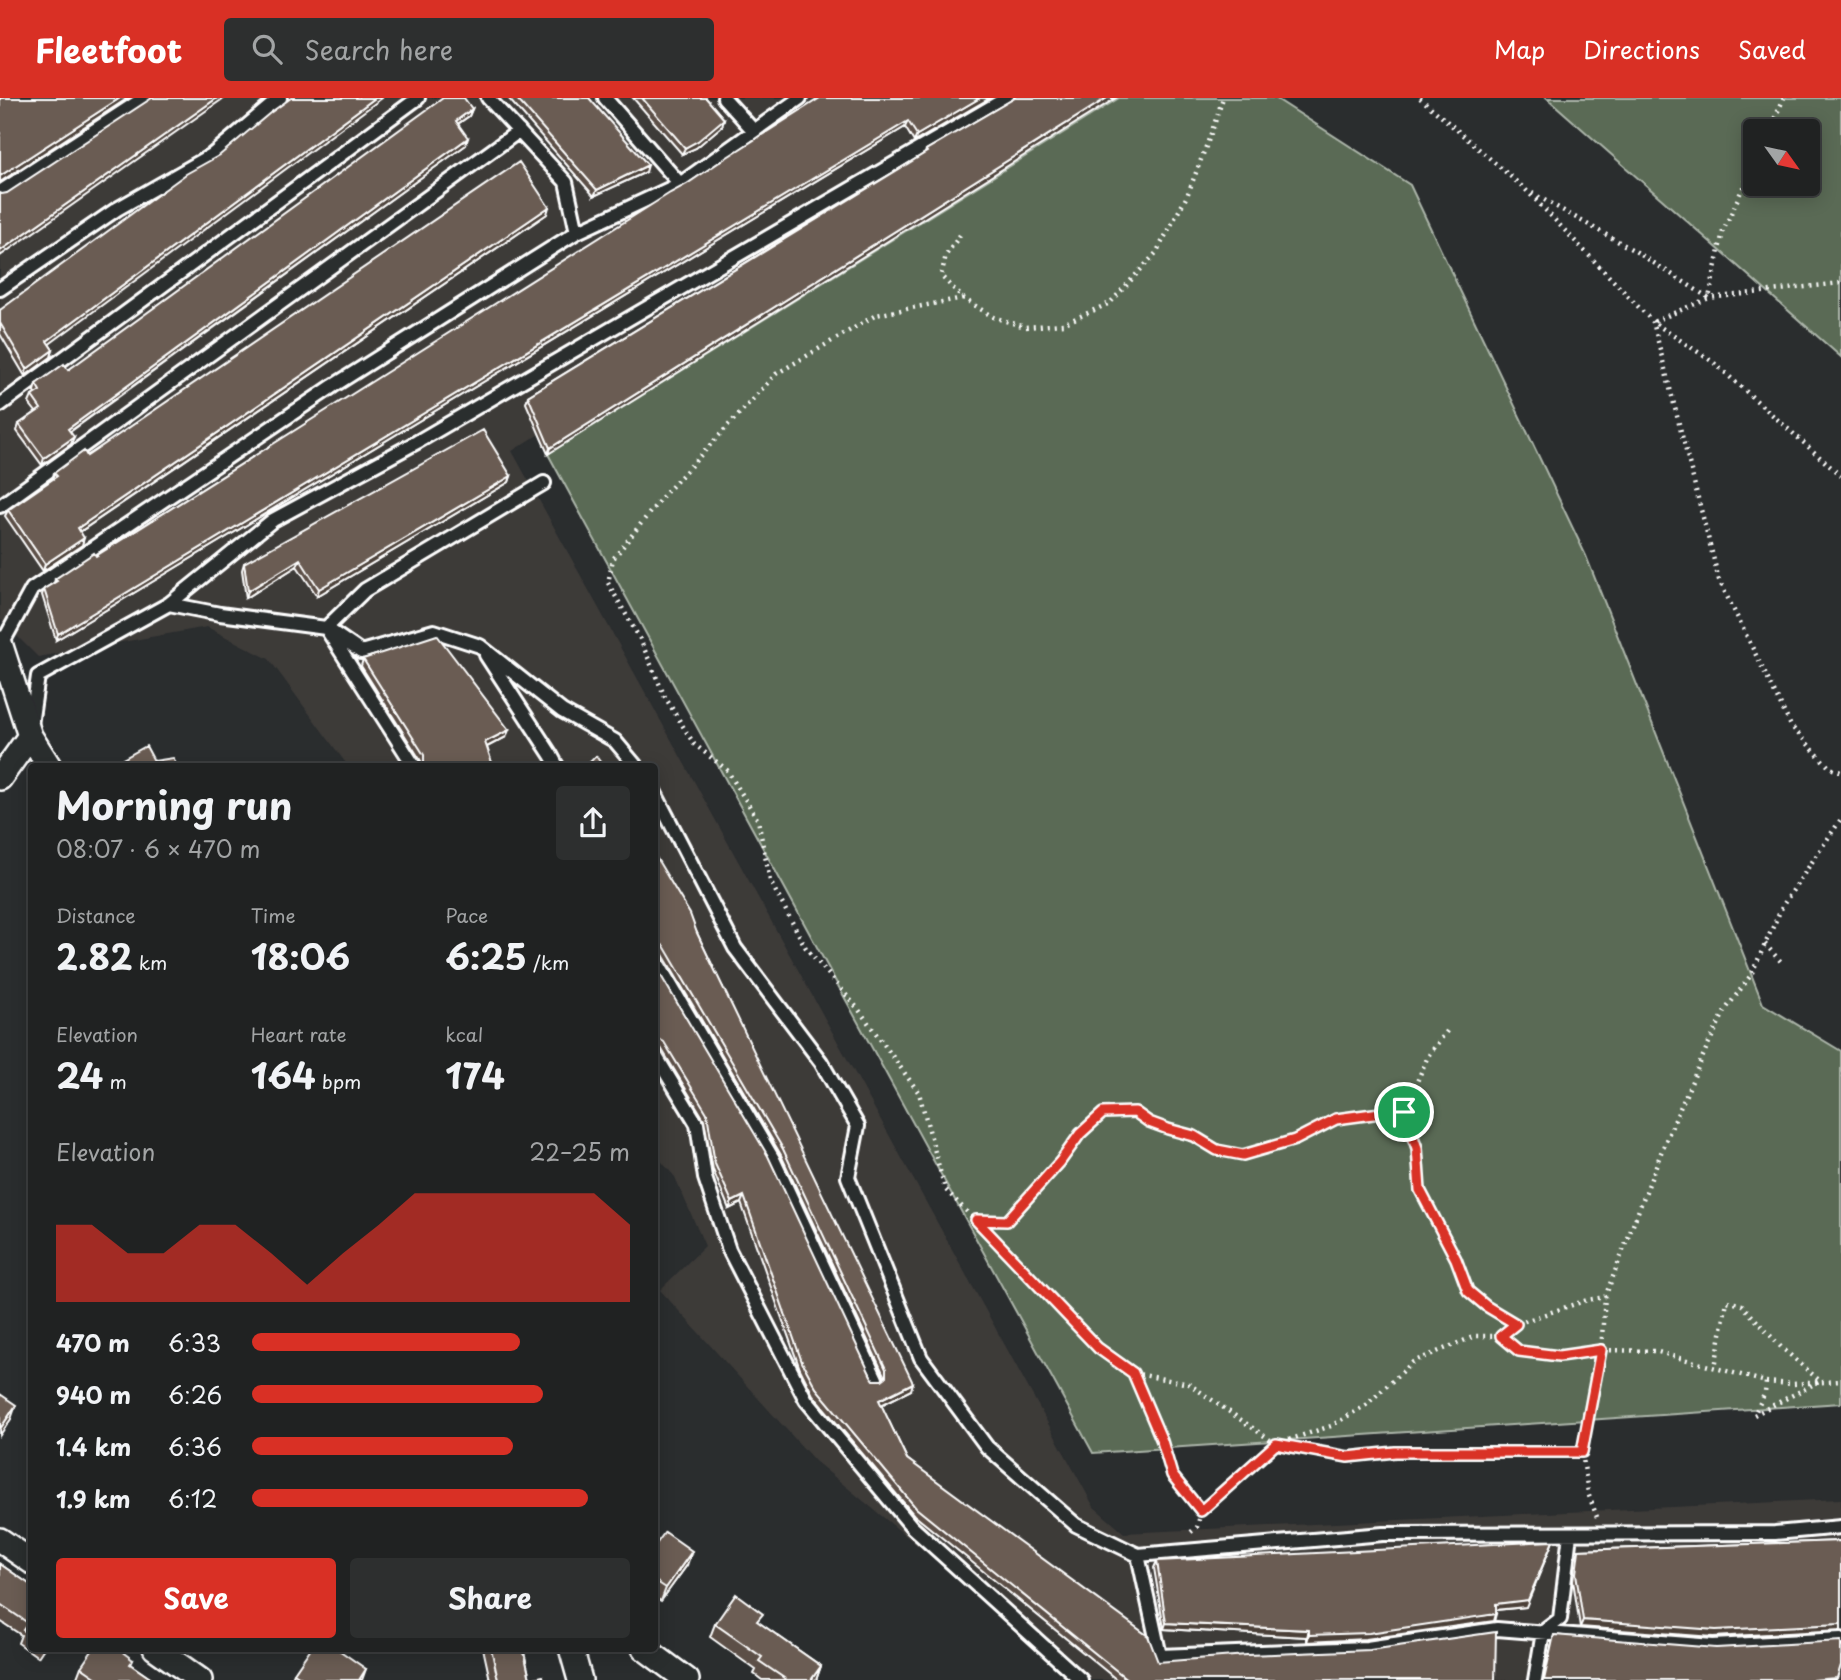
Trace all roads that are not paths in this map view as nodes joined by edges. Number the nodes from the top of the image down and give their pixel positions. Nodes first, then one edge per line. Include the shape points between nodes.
1 (144, 98) edge
2 (280, 98) edge
3 (418, 98) edge
4 (488, 98) edge
5 (605, 98) edge
6 (724, 98) edge
7 (800, 98) edge
8 (1007, 98) edge
9 (519, 131) junction
10 (754, 131) junction
11 (680, 184) junction
12 (0, 192) edge
13 (577, 232) junction
14 (0, 289) edge
15 (0, 405) edge
16 (544, 483) dead end
17 (0, 506) edge
18 (169, 604) junction
19 (326, 628) junction
20 (1, 644) edge
21 (480, 646) junction
22 (30, 736) junction
23 (47, 763) edge
24 (412, 763) edge
25 (555, 763) edge
26 (633, 763) edge
27 (0, 778) edge
28 (658, 799) edge
29 (658, 964) edge
30 (658, 1061) edge
31 (876, 1379) edge
32 (1841, 1527) edge
33 (1570, 1534) junction
34 (0, 1540) edge
35 (1138, 1555) junction
36 (28, 1559) edge
37 (1543, 1632) junction
38 (1841, 1639) edge
39 (161, 1652) edge
40 (572, 1652) edge
41 (649, 1652) edge
42 (200, 1680) edge
43 (580, 1680) edge
44 (687, 1680) edge
45 (1081, 1680) edge
46 (1535, 1680) edge

1 - 12 lane
2 - 14 lane via 212,155 117,209
3 - 15 lane
4 - 9 lane
5 - 11 lane
6 - 10 lane
7 - 10 lane
8 - 18 lane via 429,435 273,520
9 - 13 lane via 566,182
9 - 17 lane
10 - 11 lane
11 - 13 lane
13 - 20 lane via 333,386 32,589
16 - 19 lane via 365,590
18 - 19 lane
18 - 22 lane via 38,676
19 - 21 lane via 361,652 434,631
19 - 24 lane
20 - 22 street
21 - 25 lane
21 - 26 lane via 562,711 615,741
22 - 23 street
22 - 27 street
28 - 35 lane via 735,948 821,1062 858,1126 848,1177 920,1358 987,1447 1076,1525
29 - 31 lane via 773,1159
30 - 45 lane via 697,1124 705,1178 729,1250 806,1400 912,1527
32 - 33 lane via 1775,1533
33 - 35 lane via 1383,1534
33 - 37 lane via 1560,1619
34 - 36 street
35 - 37 lane via 1160,1656 1367,1648 1497,1629
37 - 38 lane via 1713,1646
37 - 46 lane
39 - 42 street
40 - 43 street
41 - 44 street

